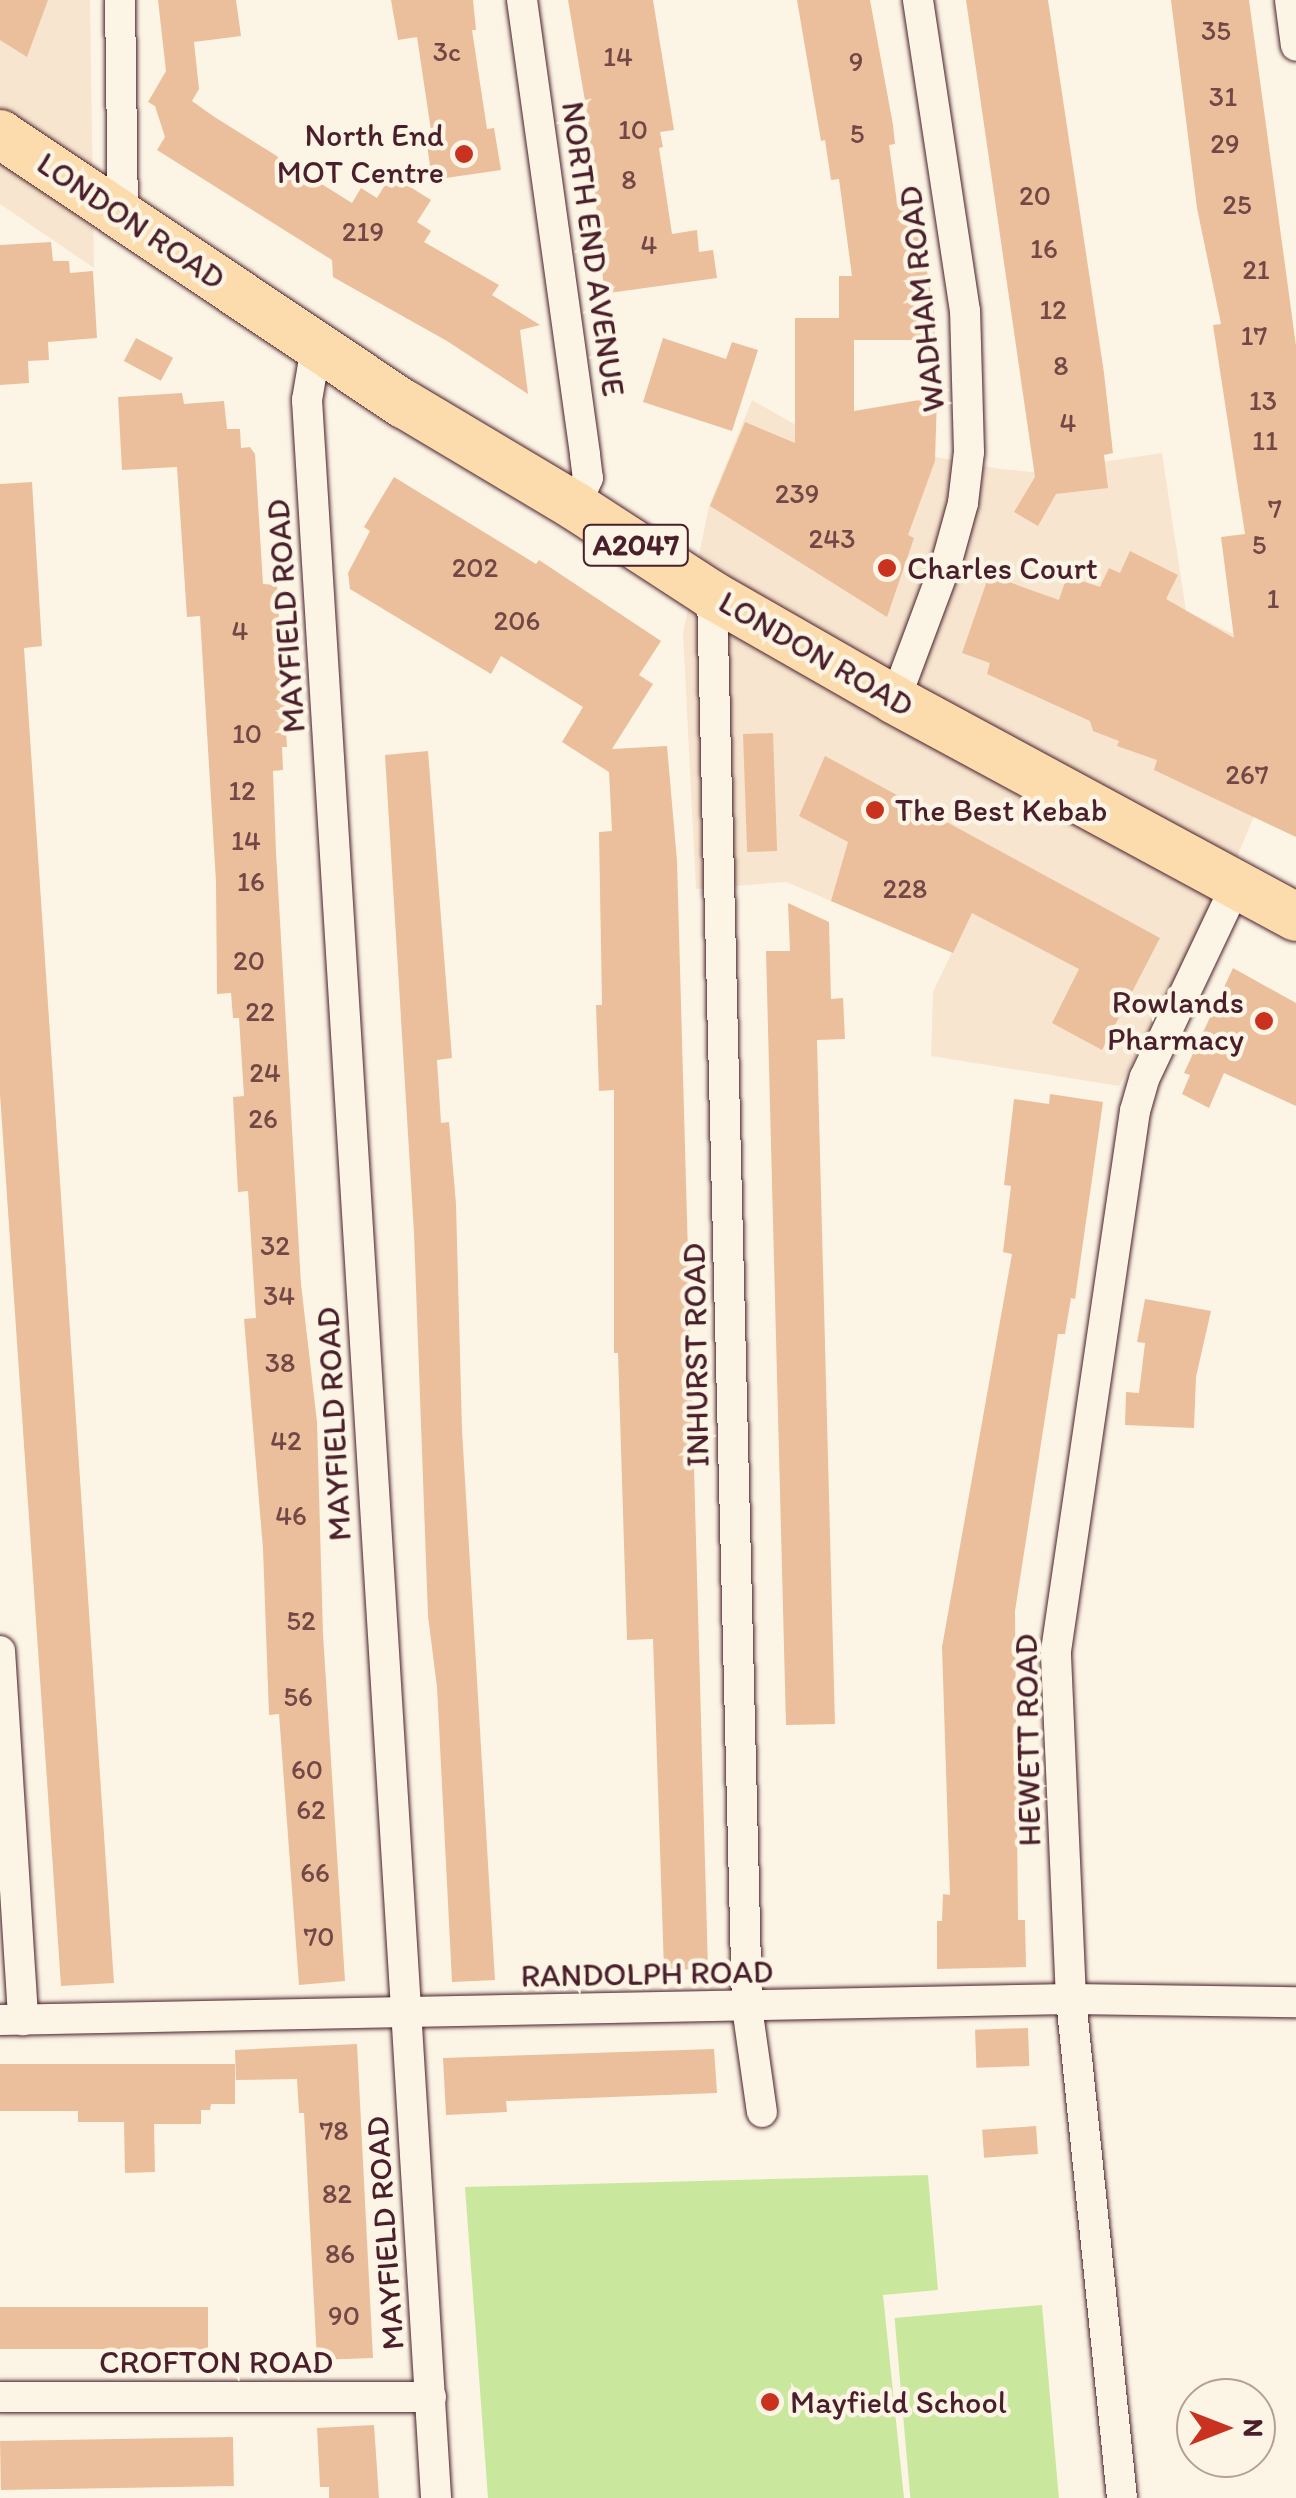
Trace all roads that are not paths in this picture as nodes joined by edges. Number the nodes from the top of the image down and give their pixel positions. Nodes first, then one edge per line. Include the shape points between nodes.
1 (120, 0) edge
2 (522, 0) edge
3 (918, 0) edge
4 (1290, 0) edge
5 (1296, 46) edge
6 (0, 134) edge
7 (123, 213) junction
8 (316, 347) junction
9 (575, 506) junction
10 (712, 595) junction
11 (895, 700) junction
12 (1236, 885) junction
13 (1296, 917) edge
14 (0, 1651) edge
15 (1071, 1999) junction
16 (1296, 2002) edge
17 (747, 2007) junction
18 (404, 2014) junction
19 (11, 2020) edge
20 (762, 2112) dead end
21 (431, 2396) junction
22 (0, 2397) edge
23 (436, 2498) edge
24 (1122, 2498) edge

1 - 7 street
2 - 9 street, NORTH END AVENUE via 588,478
3 - 11 street, WADHAM ROAD via 965,311 969,452 964,502
4 - 5 street
6 - 7 main road, LONDON ROAD / A2047
7 - 8 main road, LONDON ROAD / A2047
8 - 9 main road, LONDON ROAD / A2047
8 - 18 street, MAYFIELD ROAD via 307,400
9 - 10 main road, LONDON ROAD / A2047
10 - 11 main road, LONDON ROAD / A2047
10 - 17 street, INHURST ROAD
11 - 12 main road, LONDON ROAD / A2047
12 - 13 main road, LONDON ROAD / A2047
12 - 15 street, HEWETT ROAD via 1145,1078 1126,1172 1056,1651
14 - 19 street
15 - 16 street, RANDOLPH ROAD
15 - 17 street, RANDOLPH ROAD
15 - 24 street, HEWETT ROAD
17 - 18 street, RANDOLPH ROAD
17 - 20 street, INHURST ROAD
18 - 19 street, RANDOLPH ROAD
18 - 21 street, MAYFIELD ROAD
21 - 22 street, CROFTON ROAD
21 - 23 street, MAYFIELD ROAD

